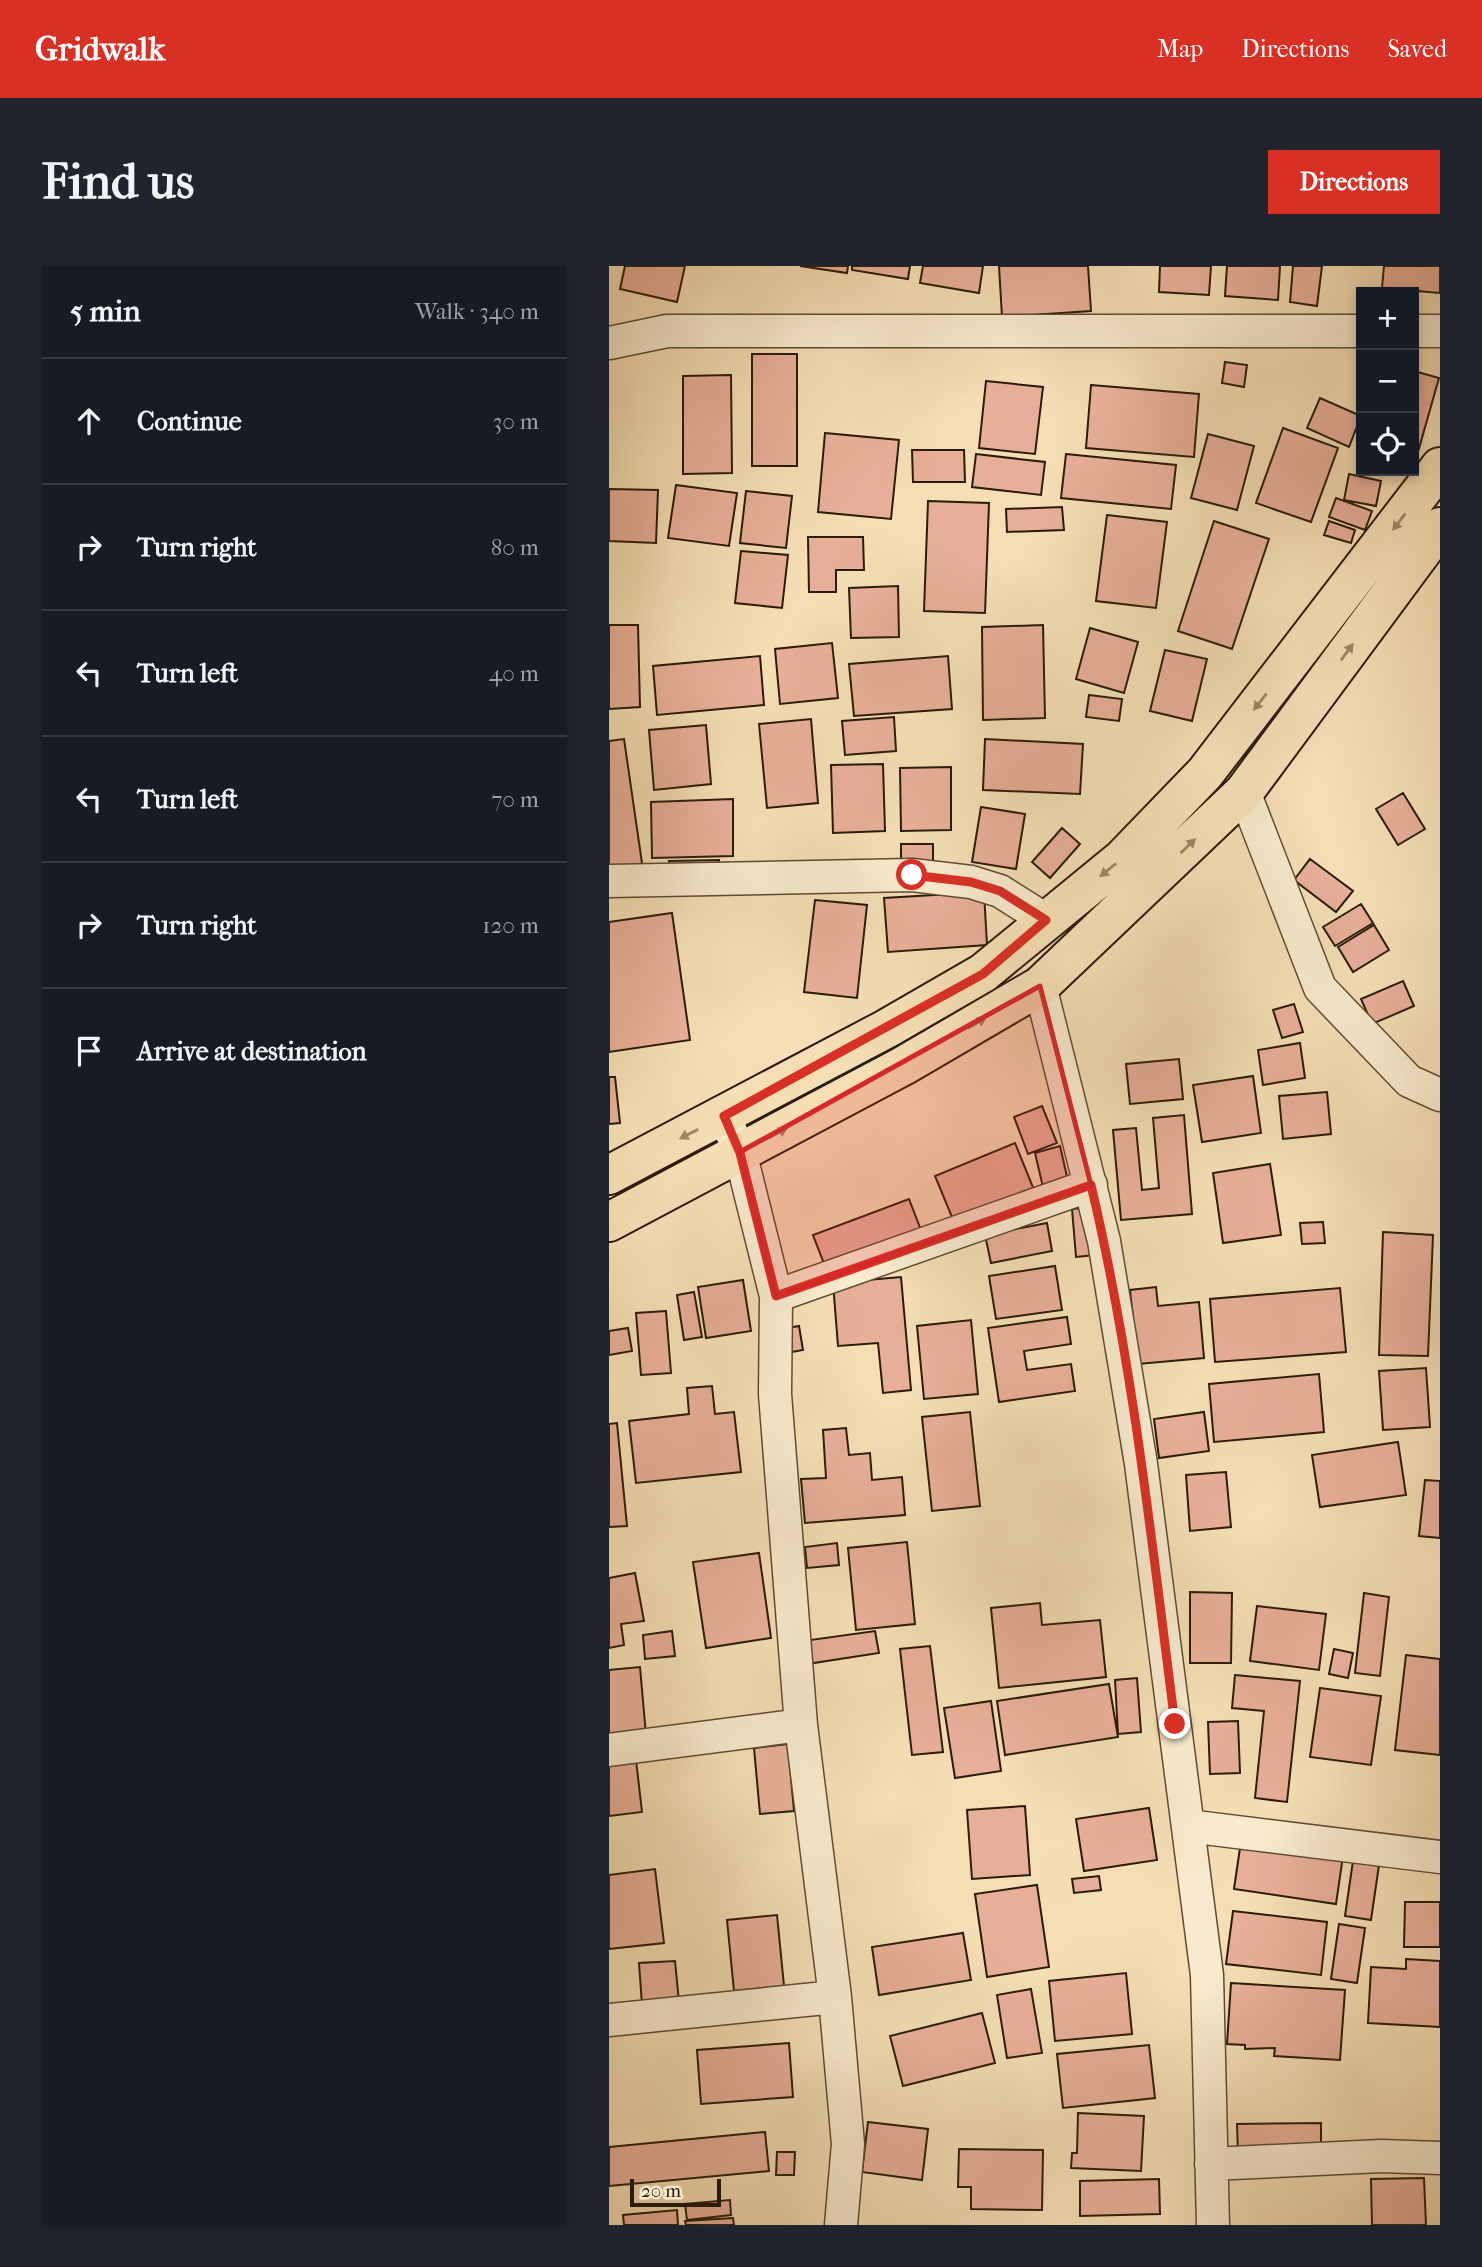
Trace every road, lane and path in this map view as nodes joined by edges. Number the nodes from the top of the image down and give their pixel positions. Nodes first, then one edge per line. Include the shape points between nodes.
1 (1356, 331) edge
2 (1419, 331) edge
3 (1440, 331) edge
4 (609, 343) edge
5 (1440, 467) edge
6 (1440, 527) edge
7 (1244, 792) junction
8 (609, 881) edge
9 (1046, 920) junction
10 (1040, 986) junction
11 (1440, 1095) edge
12 (724, 1116) junction
13 (740, 1153) junction
14 (609, 1175) edge
15 (1091, 1185) junction
16 (609, 1222) edge
17 (776, 1296) junction
18 (801, 1726) junction
19 (609, 1750) edge
20 (1188, 1826) junction
21 (1440, 1857) edge
22 (835, 1997) junction
23 (609, 2020) edge
24 (1440, 2158) edge
25 (1211, 2164) junction
26 (841, 2225) edge
27 (1213, 2225) edge

1 - 4 street via 667,331
2 - 3 street
5 -> 9 main road via 1205,773 1122,859
7 -> 6 main road
10 -> 7 main road
7 - 11 street via 1320,988 1409,1081
8 - 9 street via 912,875 971,882 1000,891
9 - 12 main road via 983,974
13 -> 10 main road
10 - 15 street
12 - 13 street
12 -> 14 main road
13 - 16 main road
13 - 17 street
15 - 17 street
15 - 20 street via 1141,1464
17 - 18 street via 775,1395
18 - 19 street
18 - 22 street
20 - 21 street
20 - 25 street via 1207,1975
22 - 23 street
22 - 26 street via 848,2144
24 - 25 street
25 - 27 street

